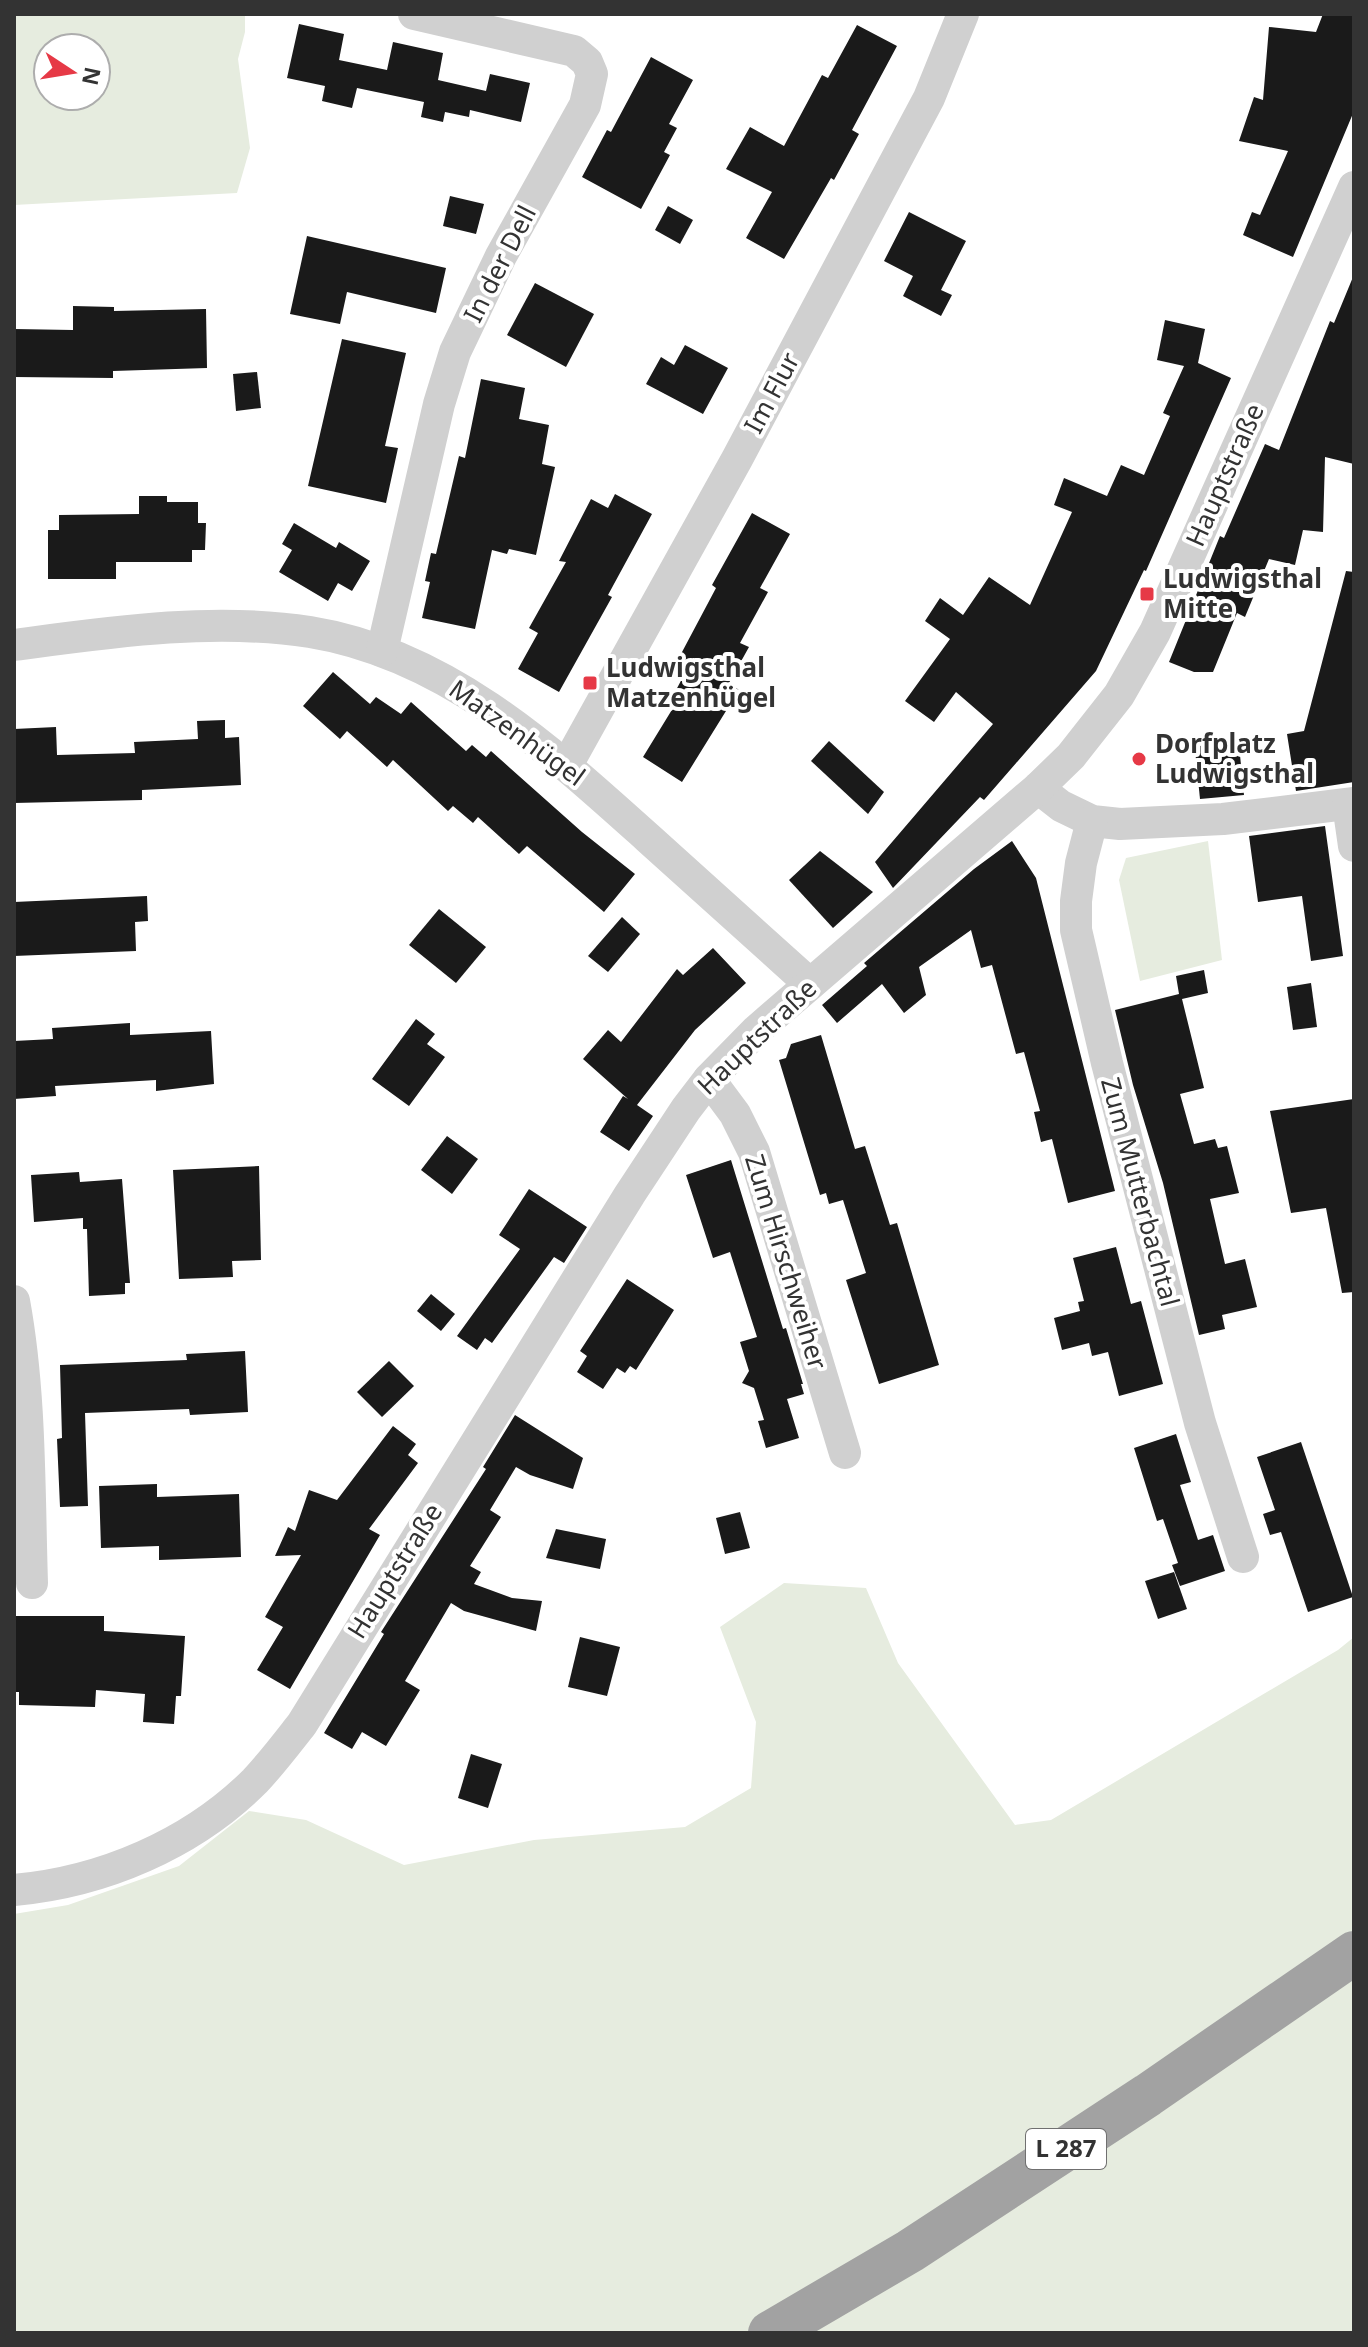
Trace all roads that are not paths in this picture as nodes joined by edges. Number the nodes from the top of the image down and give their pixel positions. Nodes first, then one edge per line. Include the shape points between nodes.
1 (414, 14) edge
2 (963, 14) edge
3 (1354, 187) edge
4 (14, 645) edge
5 (382, 651) junction
6 (567, 765) junction
7 (1038, 788) junction
8 (1351, 803) edge
9 (1092, 821) junction
10 (1354, 846) edge
11 (810, 984) junction
12 (709, 1079) junction
13 (14, 1301) edge
14 (845, 1453) dead end
15 (1243, 1557) dead end
16 (32, 1583) dead end
17 (22, 1889) edge
18 (1354, 1953) edge
19 (770, 2333) edge

1 - 5 street, In der Dell via 574,51 592,74 585,105 501,256 455,352
2 - 6 street, Im Flur via 929,98
3 - 7 street, Hauptstraße via 1155,632 1119,695
4 - 5 street, Matzenhügel via 244,627 310,632
5 - 6 street, Matzenhügel via 477,698
6 - 11 street, Matzenhügel
7 - 9 street
7 - 11 street, Hauptstraße
8 - 9 street via 1223,819
8 - 10 street
9 - 15 street, Zum Mutterbachtal via 1081,863 1076,930 1200,1423
11 - 12 street, Hauptstraße
12 - 14 street, Zum Hirschweiher via 754,1152
12 - 17 street, Hauptstraße via 630,1194 302,1724 259,1776 205,1822 152,1855
13 - 16 street via 28,1433
18 - 19 highway, L 287 via 910,2251

